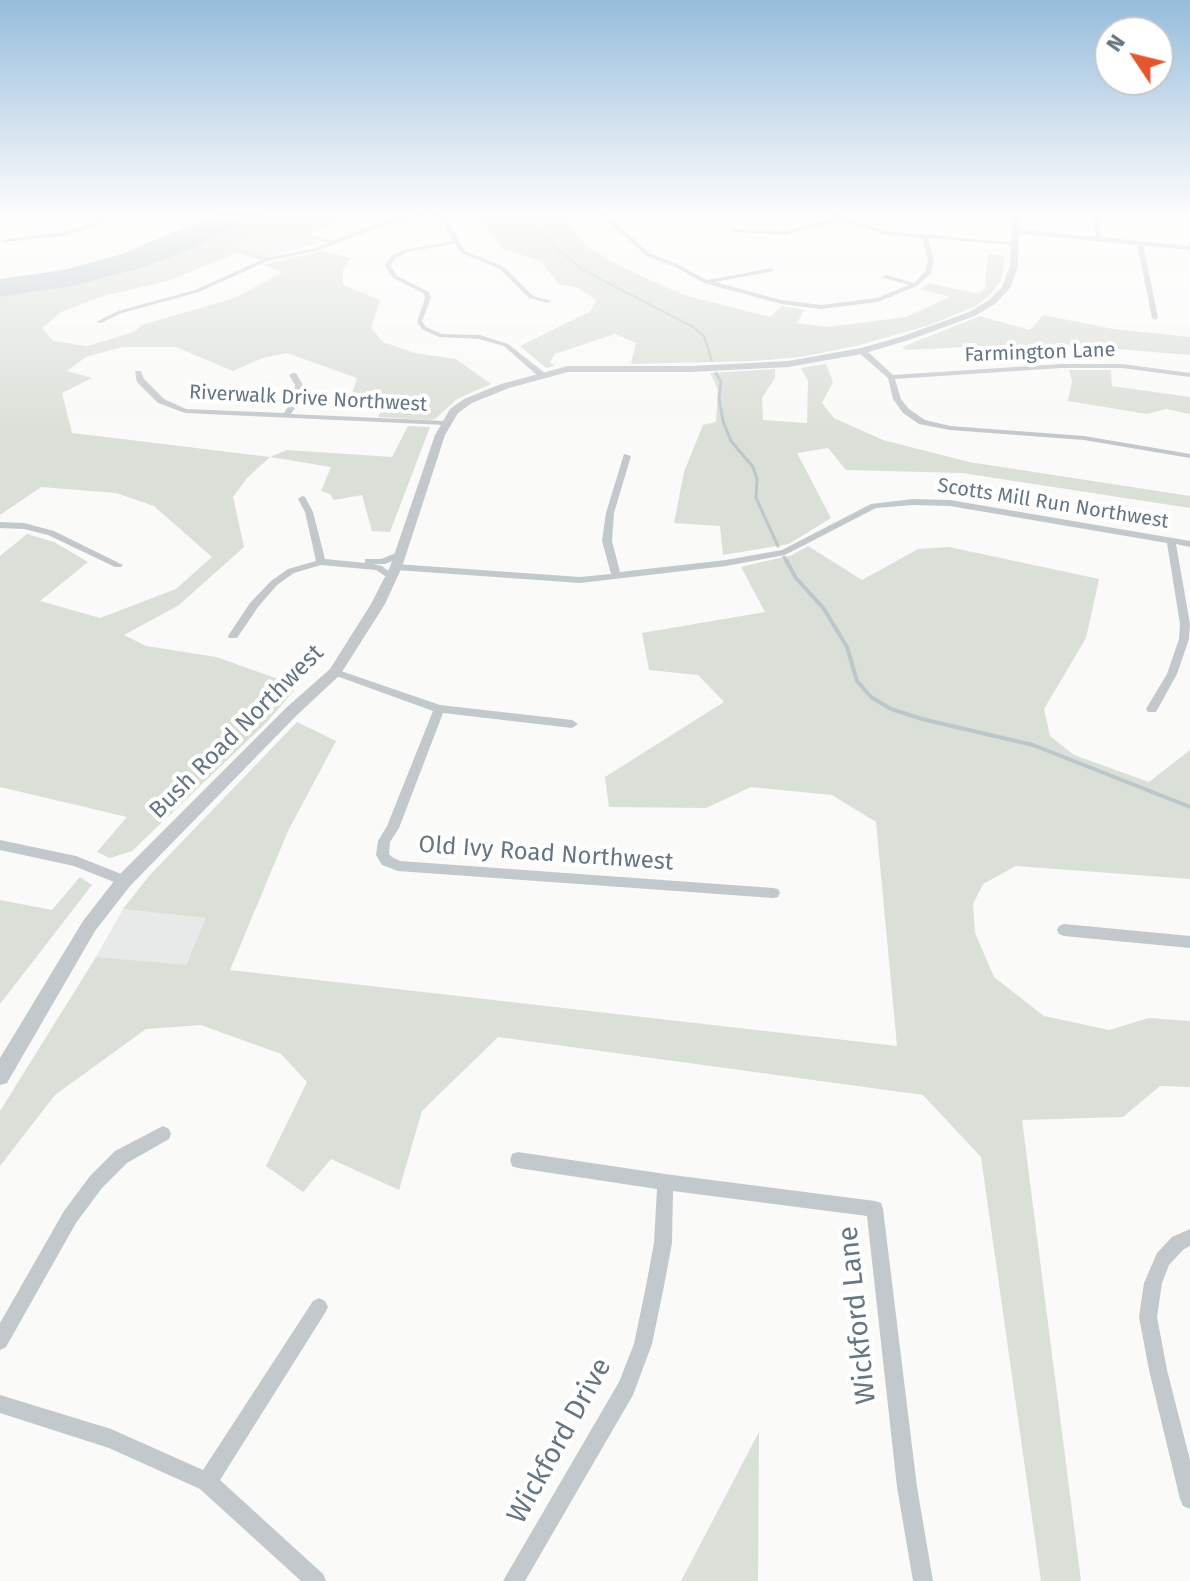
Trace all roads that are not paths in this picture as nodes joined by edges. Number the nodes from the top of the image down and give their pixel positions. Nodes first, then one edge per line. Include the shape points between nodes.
1 (202, 289) edge
2 (419, 289) edge
3 (523, 289) edge
4 (731, 289) edge
5 (906, 289) edge
6 (1003, 289) edge
7 (1149, 289) edge
8 (548, 301) dead end
9 (1155, 318) dead end
10 (99, 322) dead end
11 (862, 351) junction
12 (138, 373) dead end
13 (293, 375) dead end
14 (542, 375) junction
15 (1190, 375) edge
16 (891, 377) junction
17 (286, 416) junction
18 (445, 423) junction
19 (627, 456) dead end
20 (1190, 456) edge
21 (302, 499) dead end
22 (0, 525) edge
23 (1171, 541) junction
24 (1190, 544) edge
25 (321, 562) junction
26 (353, 564) junction
27 (118, 565) dead end
28 (395, 566) junction
29 (616, 576) junction
30 (233, 636) dead end
31 (335, 672) junction
32 (439, 709) junction
33 (1152, 709) dead end
34 (572, 724) dead end
35 (0, 845) edge
36 (124, 881) junction
37 (773, 893) dead end
38 (1064, 930) dead end
39 (1190, 942) edge
40 (0, 1076) edge
41 (163, 1134) dead end
42 (518, 1160) dead end
43 (665, 1182) junction
44 (1190, 1237) edge
45 (319, 1307) dead end
46 (0, 1341) edge
47 (0, 1404) edge
48 (207, 1482) junction
49 (1190, 1499) edge
50 (316, 1581) edge
51 (513, 1581) edge
52 (923, 1581) edge

1 - 10 street
2 - 14 street via 428,298 419,321 432,333 506,345
3 - 8 street
4 - 5 street via 821,307 878,300
6 - 11 street via 992,302 961,318
7 - 9 street
11 - 14 street via 761,366 585,368
11 - 16 street
12 - 17 street, Riverwalk Drive Northwest via 161,401 185,411
13 - 17 street via 299,385 297,399
14 - 18 street, Bush Road Northwest via 468,401
15 - 16 street, Farmington Lane via 1076,366
16 - 20 street via 897,399 922,422 1084,438
17 - 18 street, Riverwalk Drive Northwest
18 - 28 street, Bush Road Northwest
19 - 29 street via 607,541
21 - 25 street
22 - 27 street via 51,533
23 - 24 street, Scotts Mill Run Northwest
23 - 29 street, Scotts Mill Run Northwest via 950,503 913,502 874,506 785,552
23 - 33 street via 1184,639
25 - 26 street
25 - 30 street via 291,571 274,583
26 - 28 street
26 - 28 street
28 - 29 street, Scotts Mill Run Northwest via 580,580
28 - 31 street, Bush Road Northwest
31 - 32 street
31 - 36 street, Bush Road Northwest
32 - 34 street
32 - 37 street, Old Ivy Road Northwest via 384,841 382,855 387,861 398,866
35 - 36 street via 76,861
36 - 40 street, Bush Road Northwest via 89,926
38 - 39 street
41 - 46 street via 121,1157 96,1182 70,1217
42 - 43 street, Wickford Lane
43 - 51 street, Wickford Drive via 663,1243 643,1344 626,1388
43 - 52 street, Wickford Lane via 875,1209
44 - 49 street via 1163,1259 1148,1317
45 - 48 street
47 - 48 street via 111,1439
48 - 50 street

